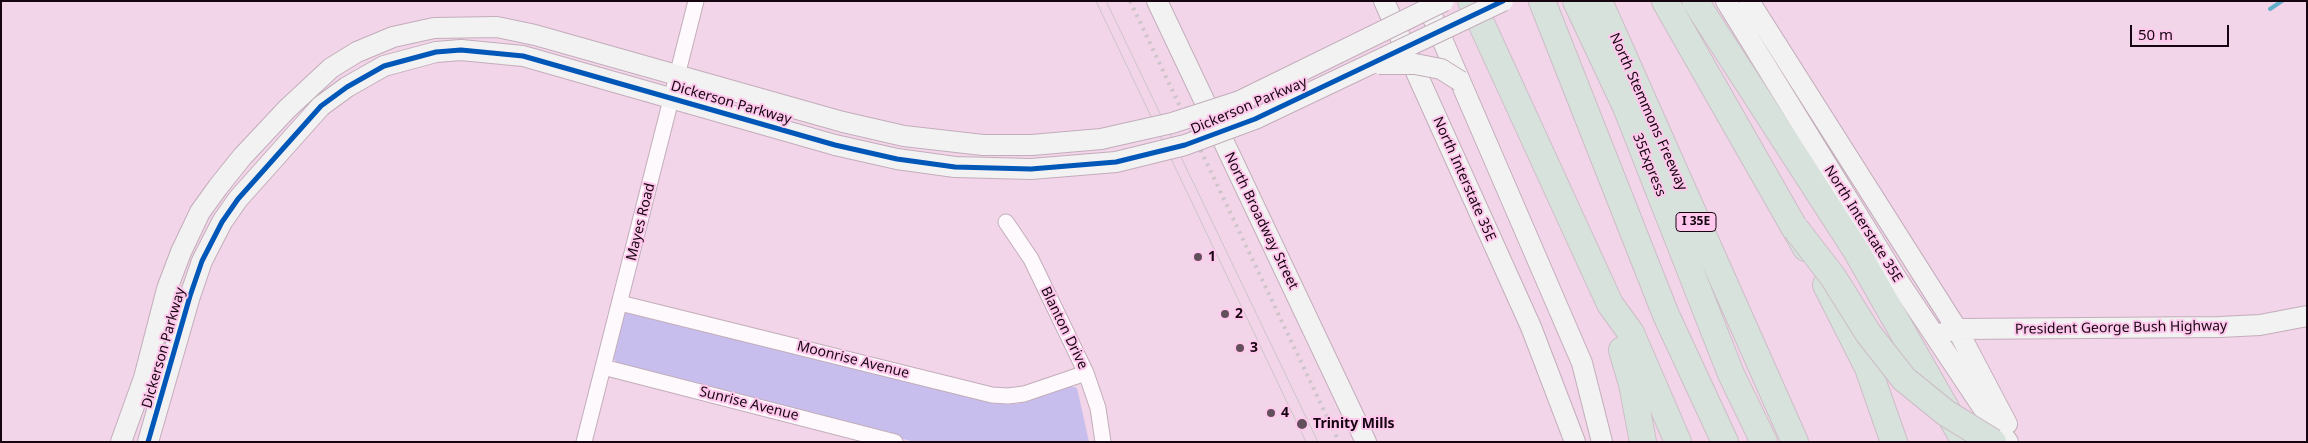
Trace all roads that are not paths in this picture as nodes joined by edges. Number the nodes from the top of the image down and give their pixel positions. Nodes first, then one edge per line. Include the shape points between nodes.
1 (696, 1) edge
2 (1157, 1) edge
3 (1384, 1) edge
4 (1471, 1) edge
5 (1503, 1) edge
6 (1542, 1) edge
7 (1576, 1) edge
8 (1599, 1) edge
9 (1665, 1) edge
10 (1695, 1) edge
11 (1726, 1) edge
12 (1749, 1) edge
13 (1436, 5) edge
14 (434, 28) junction
15 (1440, 32) junction
16 (436, 52) junction
17 (1372, 64) junction
18 (677, 76) junction
19 (1460, 81) junction
20 (672, 98) junction
21 (248, 151) junction
22 (269, 163) junction
23 (218, 187) junction
24 (238, 199) junction
25 (1006, 222) dead end
26 (1796, 229) junction
27 (181, 252) junction
28 (202, 261) junction
29 (620, 302) junction
30 (1610, 304) junction
31 (2307, 316) edge
32 (1957, 329) junction
33 (1935, 335) junction
34 (603, 367) junction
35 (1086, 372) junction
36 (121, 442) edge
37 (148, 442) edge
38 (584, 442) edge
39 (895, 442) edge
40 (1103, 442) edge
41 (1366, 442) edge
42 (1575, 442) edge
43 (1602, 442) edge
44 (1643, 442) edge
45 (1678, 442) edge
46 (1725, 442) edge
47 (1764, 442) edge
48 (1795, 442) edge
49 (1894, 442) edge
50 (1965, 442) edge
51 (1993, 442) edge
52 (2008, 442) edge
53 (2017, 442) edge

1 - 18 street, Mayes Road
2 - 41 street, North Broadway Street
3 - 42 street, North Interstate 35E via 1531,327
4 - 30 highway
5 - 15 street, Dickerson Parkway, bridge
6 - 46 highway via 1666,315
7 - 47 highway, 35Express via 1626,107 1731,374
8 - 48 highway, North Stemmons Freeway / I 35E
9 - 26 highway
10 - 50 highway via 1857,252
11 - 33 street, North Interstate 35E via 1897,279
12 - 32 street, North Interstate 35E
13 - 15 street
13 - 18 street, Dickerson Parkway, bridge via 1240,101 1172,123 1101,139 984,145 904,136
14 - 16 street
14 - 18 street, Dickerson Parkway via 496,27
14 - 21 street, Dickerson Parkway via 393,36 357,52 332,68 305,90
15 - 17 street, Dickerson Parkway, bridge
15 - 19 street
16 - 20 street, Dickerson Parkway via 482,50 523,56
16 - 22 street, Dickerson Parkway via 384,66 347,87 322,106
17 - 19 street, bridge via 1416,64 1441,69
17 - 20 street, Dickerson Parkway, bridge via 1255,119 1185,145 1116,162 1031,169 956,167 897,159 835,145
18 - 20 street, Mayes Road
19 - 43 street via 1582,363
20 - 29 street, Mayes Road
21 - 22 street
21 - 23 street, Dickerson Parkway
22 - 24 street, Dickerson Parkway
23 - 24 street
23 - 27 street, Dickerson Parkway via 200,212
24 - 28 street, Dickerson Parkway
25 - 35 street, Blanton Drive via 1031,259
26 - 49 highway, bridge via 1868,368
26 - 51 highway, bridge via 1904,379 1946,413
27 - 28 street
27 - 36 street, Dickerson Parkway via 167,289 144,378
28 - 37 street, Dickerson Parkway
29 - 34 street, Mayes Road
29 - 35 street, Moonrise Avenue via 992,395 1024,394
30 - 44 highway via 1632,384
30 - 45 highway via 1630,333
31 - 32 street, President George Bush Highway via 2260,325 2220,327
32 - 33 street, President George Bush Highway
32 - 53 street, North Interstate 35E
33 - 52 street, North Interstate 35E
34 - 38 street, Mayes Road
34 - 39 street, Sunrise Avenue
35 - 40 street, Blanton Drive via 1098,408

